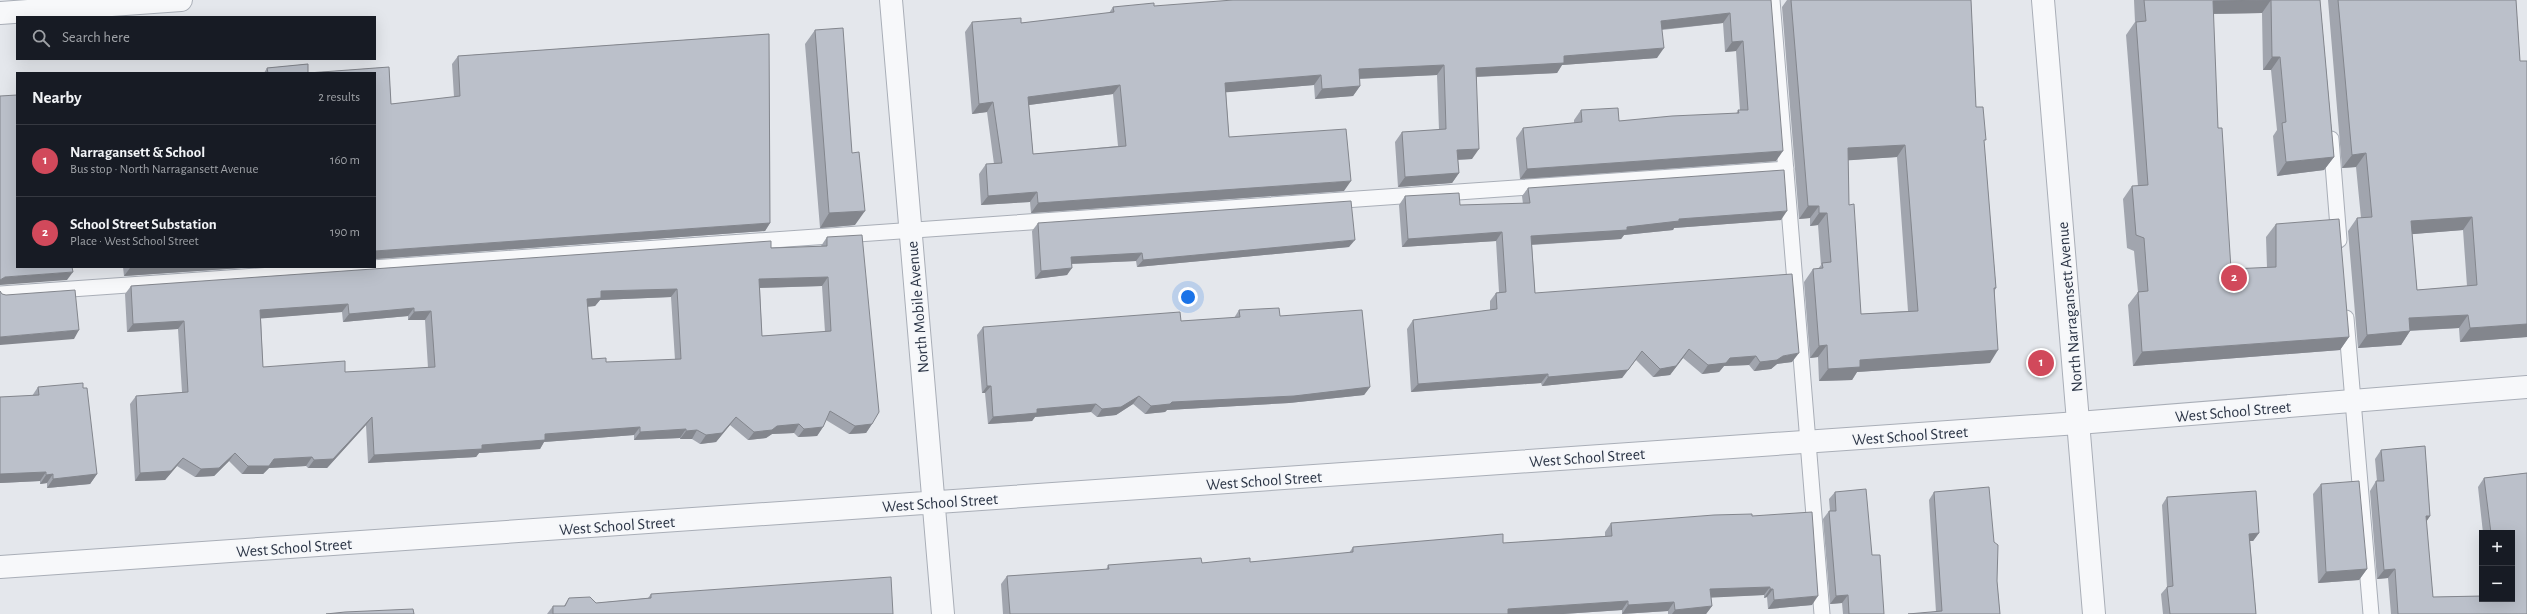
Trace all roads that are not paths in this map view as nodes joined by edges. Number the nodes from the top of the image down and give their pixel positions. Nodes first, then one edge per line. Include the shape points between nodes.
1 (181, 0) edge
2 (891, 0) edge
3 (1772, 0) edge
4 (2043, 0) edge
5 (0, 13) edge
6 (2330, 126) edge
7 (1786, 169) junction
8 (911, 230) junction
9 (2340, 252) edge
10 (370, 268) edge
11 (376, 268) edge
12 (0, 294) edge
13 (2345, 307) edge
14 (2527, 388) edge
15 (2353, 401) junction
16 (2078, 423) junction
17 (1808, 442) junction
18 (934, 503) junction
19 (0, 567) edge
20 (943, 614) edge
21 (1822, 614) edge
22 (2094, 614) edge
23 (2371, 614) edge

1 - 5 street
2 - 8 street, North Mobile Avenue
3 - 7 lane
4 - 16 street, North Narragansett Avenue
6 - 9 lane
7 - 8 lane
7 - 17 lane
8 - 11 lane
8 - 18 street, North Mobile Avenue
10 - 12 lane
13 - 15 lane
14 - 15 street, West School Street
15 - 16 street, West School Street
15 - 23 lane
16 - 17 street, West School Street
16 - 22 street, North Narragansett Avenue
17 - 18 street, West School Street
17 - 21 lane
18 - 19 street, West School Street
18 - 20 street, North Mobile Avenue

